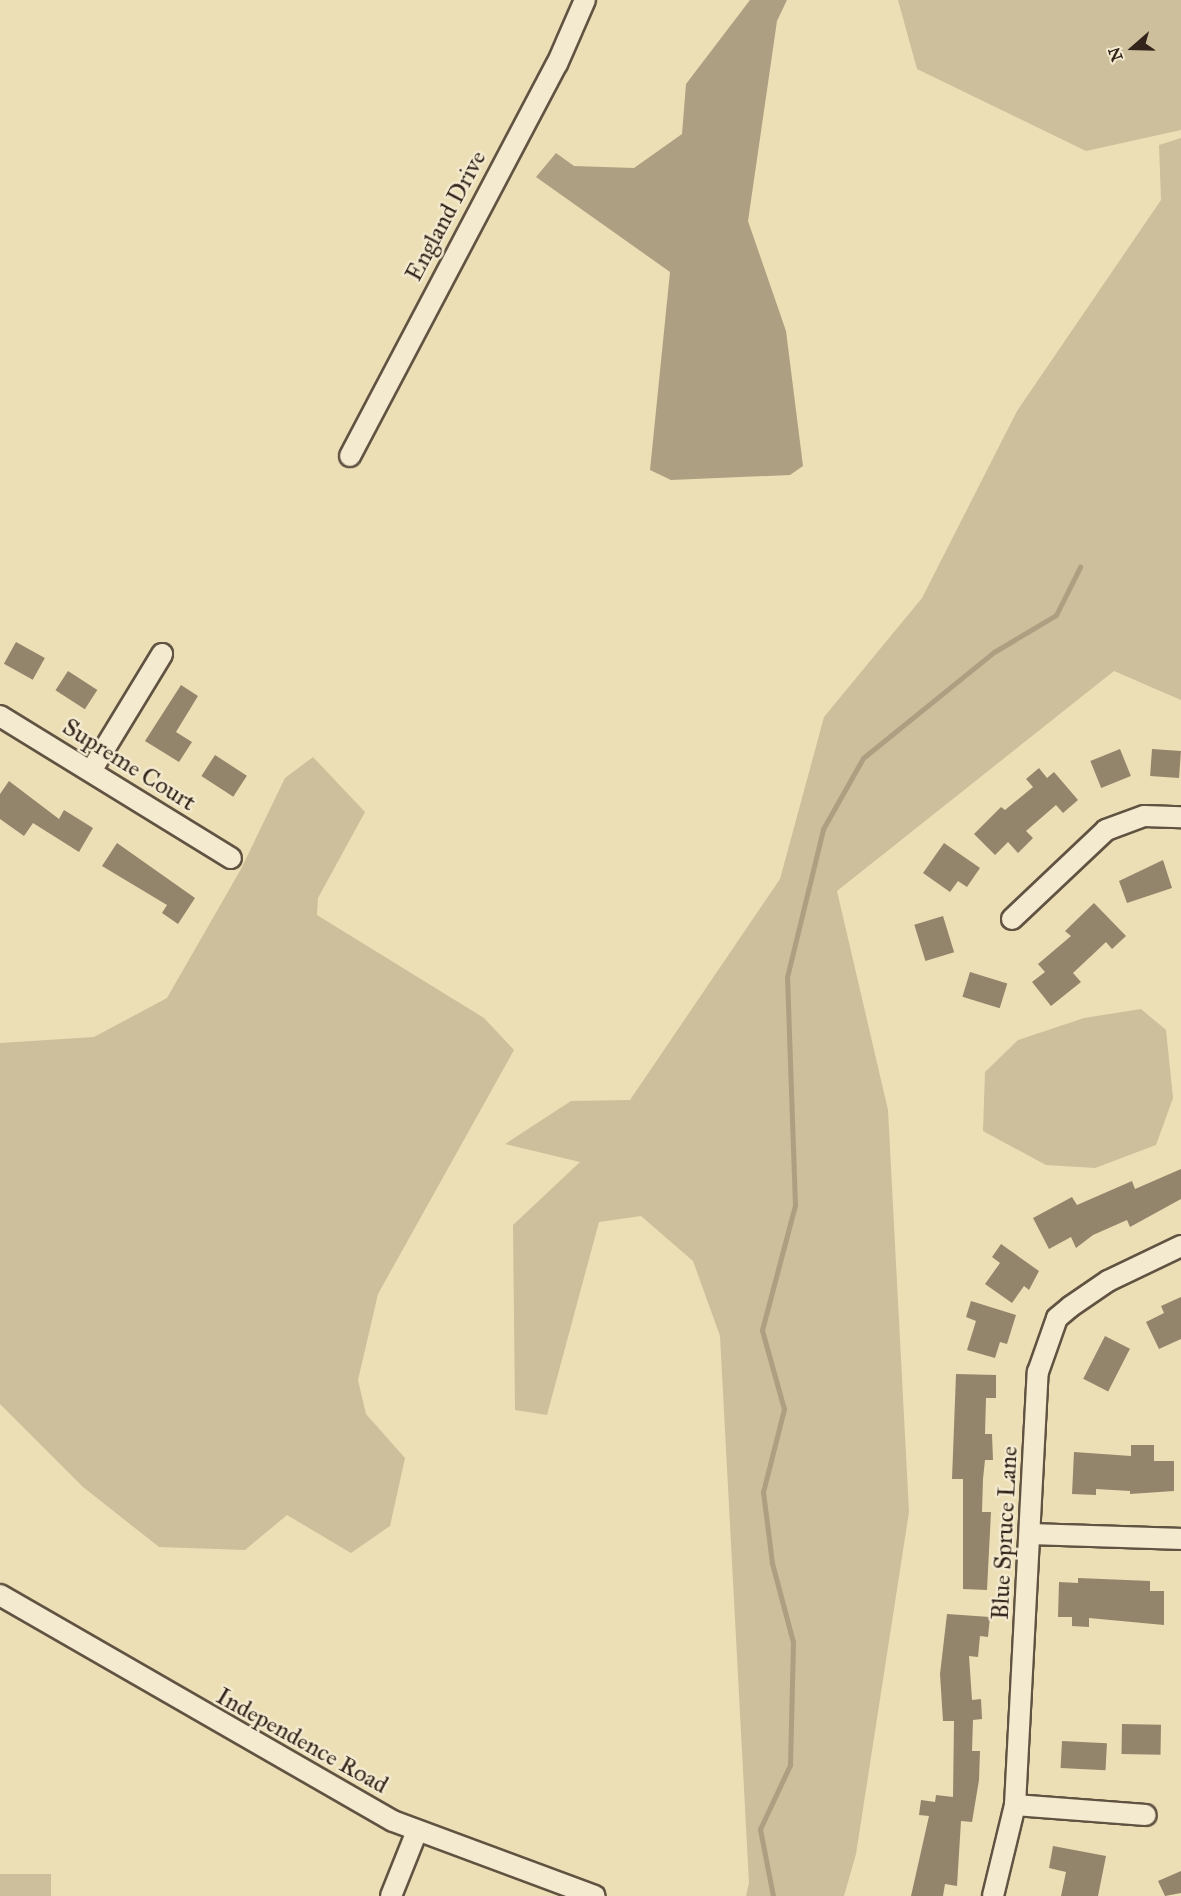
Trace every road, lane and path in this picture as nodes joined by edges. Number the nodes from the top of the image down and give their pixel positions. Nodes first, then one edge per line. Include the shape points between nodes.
1 (585, 0) edge
2 (350, 456) dead end
3 (162, 654) dead end
4 (0, 716) edge
5 (92, 771) junction
6 (1181, 817) edge
7 (231, 858) dead end
8 (1012, 919) dead end
9 (1181, 1246) edge
10 (1032, 1534) junction
11 (1181, 1539) edge
12 (0, 1595) edge
13 (1015, 1805) junction
14 (1146, 1815) dead end
15 (417, 1831) junction
16 (391, 1896) edge
17 (595, 1896) edge
18 (993, 1896) edge

1 - 2 street, England Drive via 557,64
3 - 5 street
4 - 5 street, Supreme Court
5 - 7 street, Supreme Court
6 - 8 street via 1143,816 1106,830
9 - 10 street, Blue Spruce Lane via 1100,1286 1058,1318 1038,1372
10 - 11 street
10 - 13 street, Blue Spruce Lane
12 - 15 street, Independence Road via 298,1770
13 - 14 street
13 - 18 street, Blue Spruce Lane
15 - 16 street
15 - 17 street, Independence Road

